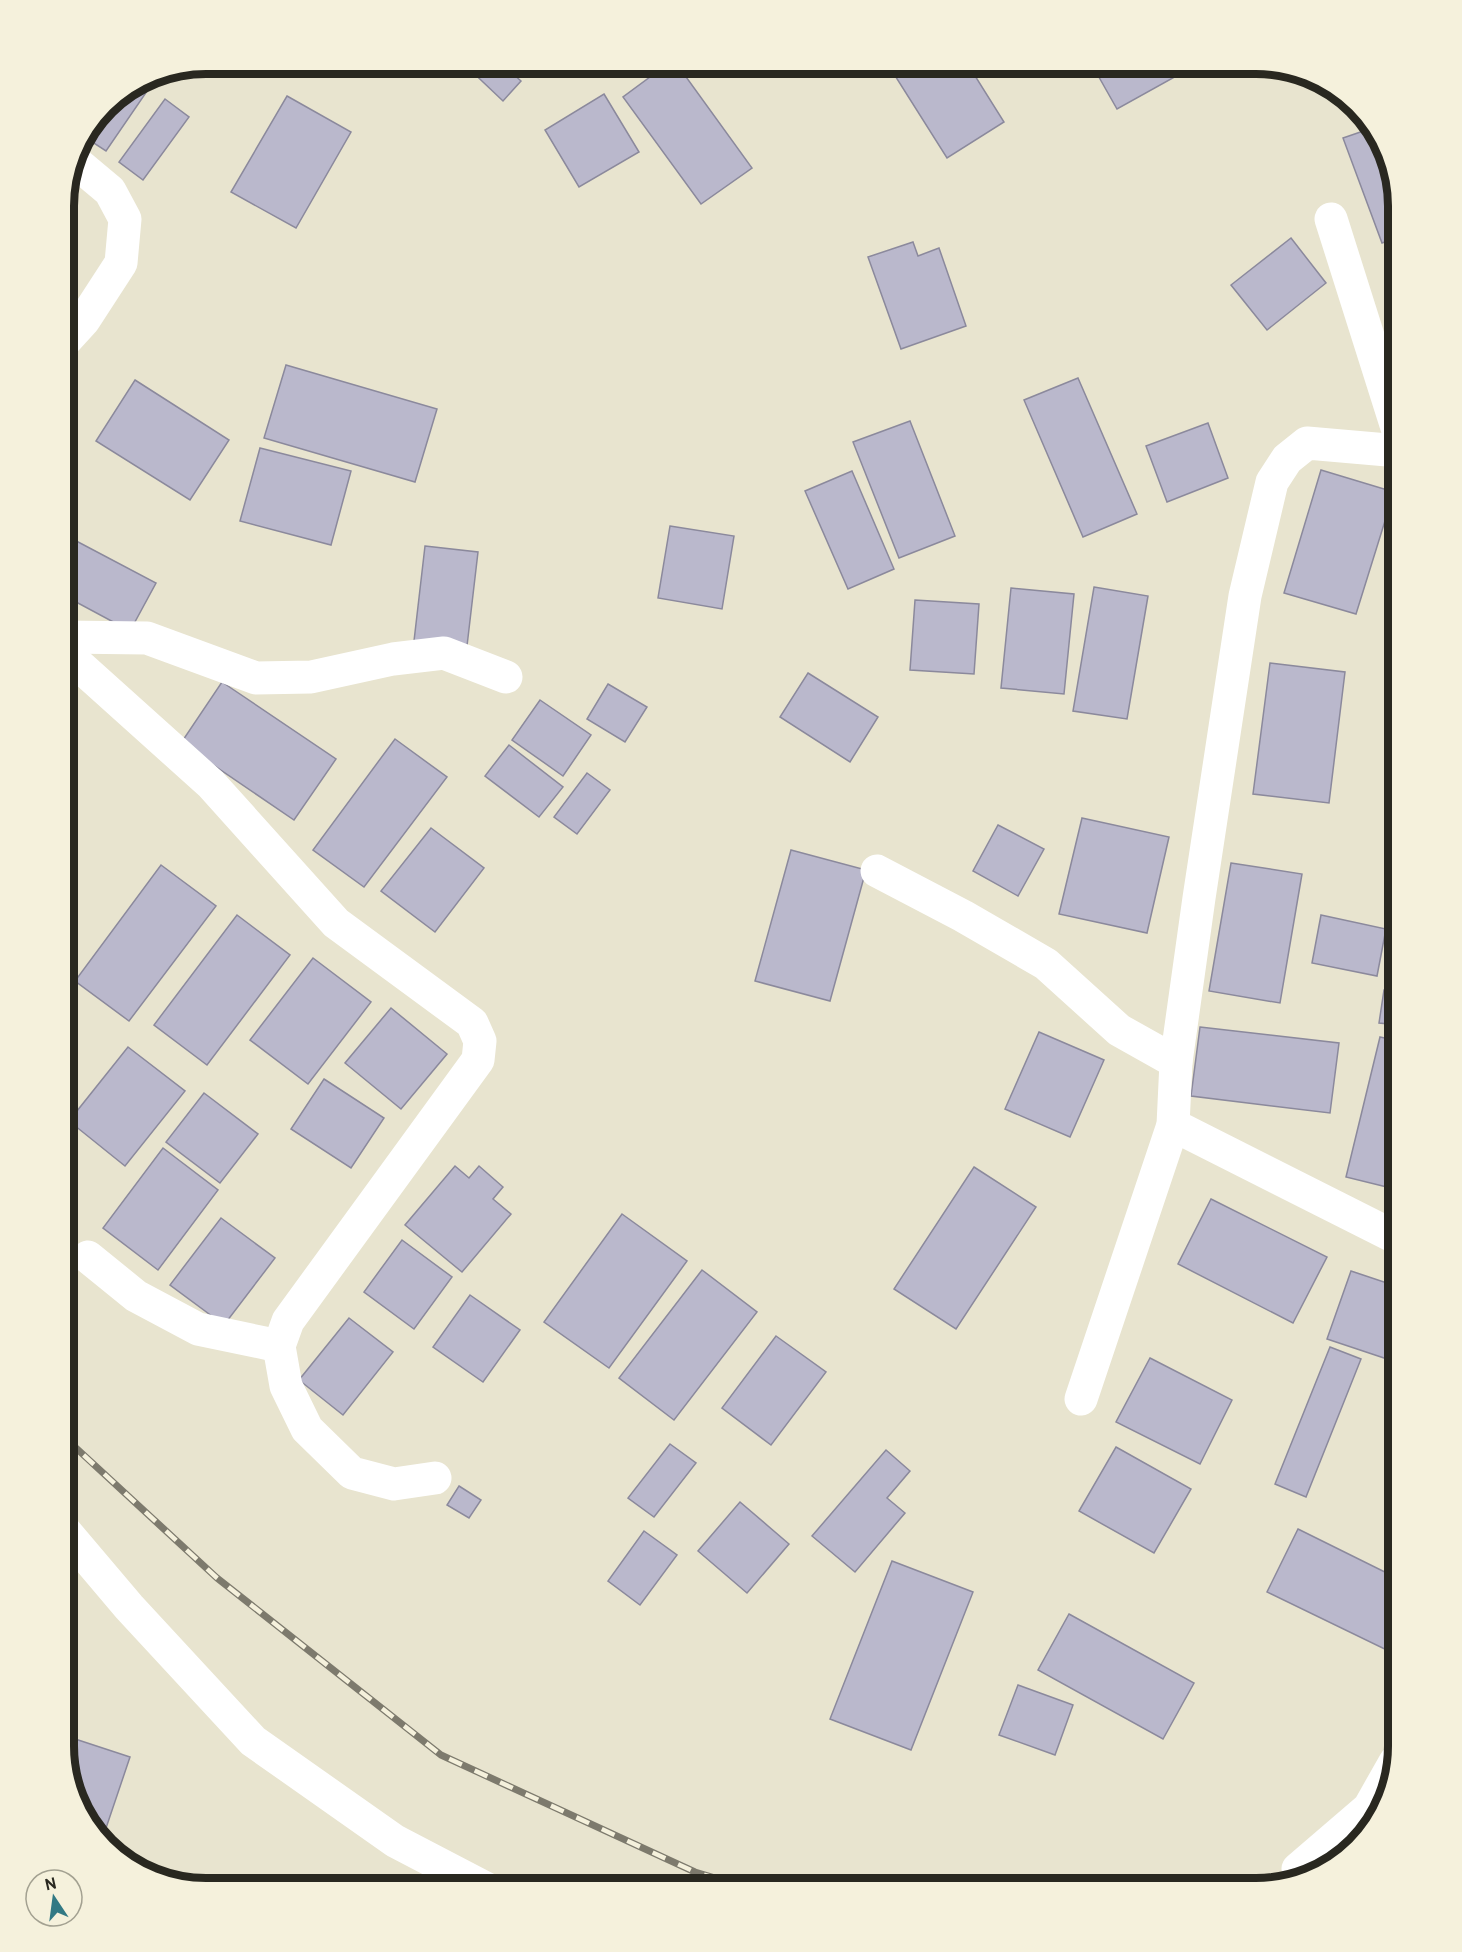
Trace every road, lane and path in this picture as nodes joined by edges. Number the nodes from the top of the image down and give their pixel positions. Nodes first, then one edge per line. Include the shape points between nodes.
1 (80, 166) edge
2 (1331, 219) dead end
3 (74, 331) edge
4 (1388, 399) edge
5 (1388, 450) edge
6 (74, 637) edge
7 (74, 661) edge
8 (506, 677) dead end
9 (877, 871) dead end
10 (1176, 1062) junction
11 (1173, 1125) junction
12 (1388, 1233) edge
13 (88, 1257) dead end
14 (279, 1346) junction
15 (1082, 1399) dead end
16 (435, 1478) dead end
17 (74, 1542) edge
18 (1384, 1782) edge
19 (1298, 1869) dead end
20 (466, 1878) edge

1 - 3 street via 110,191 125,219 121,263
2 - 4 street
5 - 10 street via 1307,443 1287,459 1272,482 1245,596
6 - 8 street via 147,638 256,678 310,677 393,659 444,653
7 - 14 street via 211,784 336,923 472,1023 480,1041 478,1060 294,1312
9 - 10 street via 1046,964 1119,1030
10 - 11 street
11 - 12 street
11 - 15 street
13 - 14 street via 136,1296 198,1329
14 - 16 street via 286,1386 307,1429 352,1473 394,1484
17 - 20 street via 253,1741 395,1841
18 - 19 street via 1369,1808

